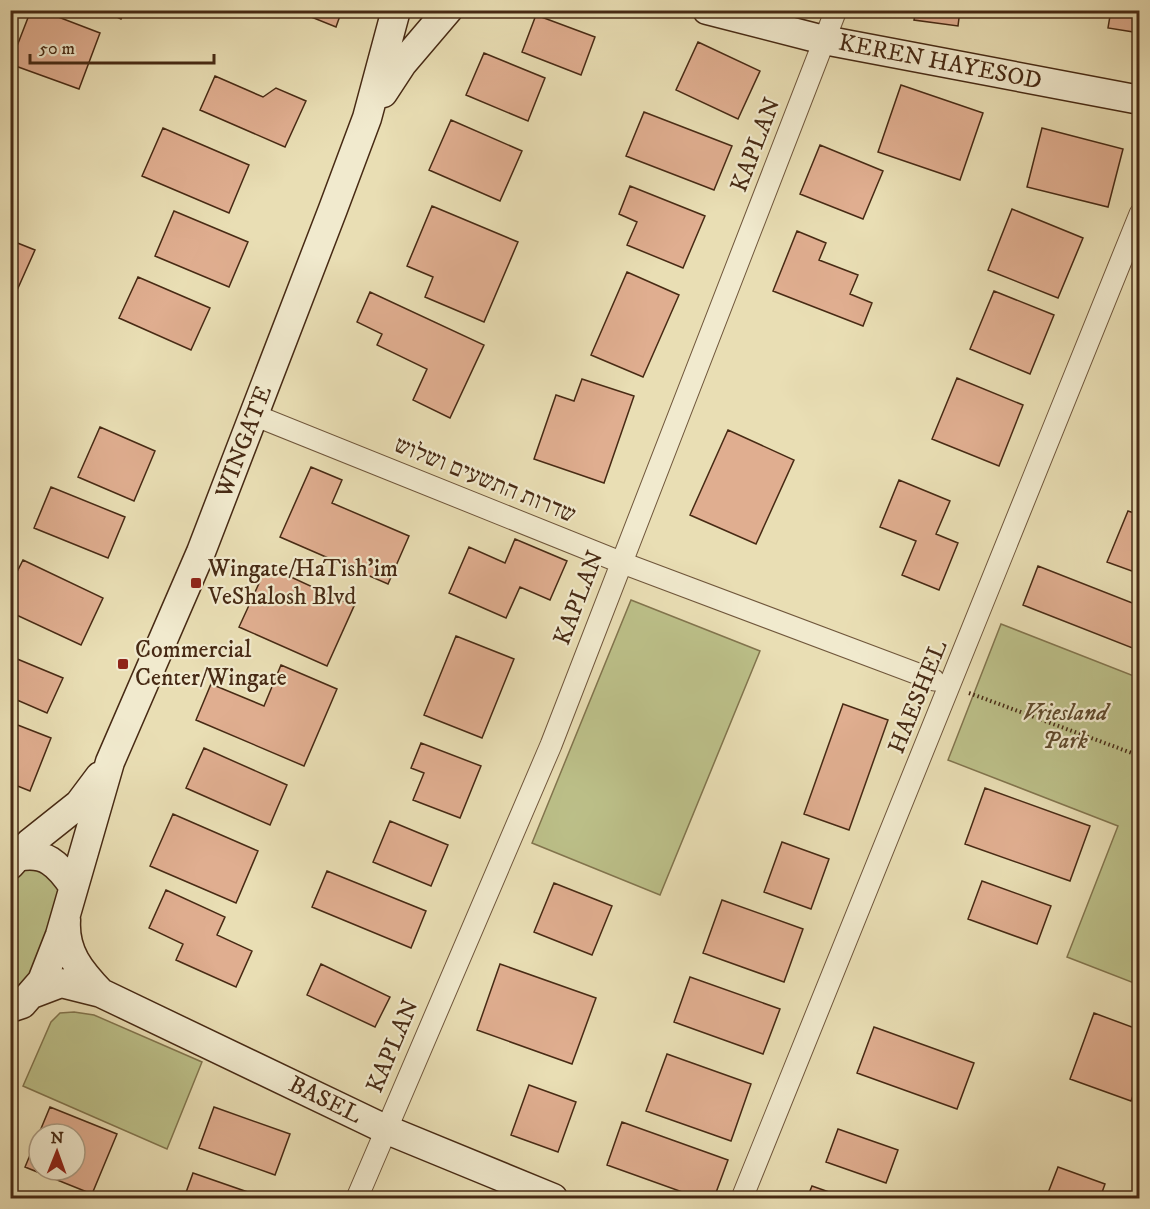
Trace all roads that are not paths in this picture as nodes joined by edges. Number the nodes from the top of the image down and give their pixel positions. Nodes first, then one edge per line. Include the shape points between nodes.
1 (396, 10) edge
2 (448, 10) edge
3 (707, 10) edge
4 (836, 10) edge
5 (824, 40) junction
6 (1140, 100) edge
7 (367, 118) junction
8 (1140, 214) edge
9 (254, 415) junction
10 (620, 562) junction
11 (942, 683) junction
12 (110, 762) junction
13 (21, 851) edge
14 (73, 885) junction
15 (66, 918) junction
16 (101, 993) junction
17 (21, 1001) edge
18 (385, 1129) junction
19 (357, 1198) edge
20 (553, 1198) edge
21 (742, 1198) edge

1 - 7 street, WINGATE
2 - 7 street, WINGATE via 402,64
3 - 5 street, KEREN HAYESOD
4 - 5 street, KAPLAN
5 - 6 street, KEREN HAYESOD
5 - 10 street, KAPLAN
7 - 9 street, WINGATE
8 - 11 street, HAESHEL
9 - 10 street, שדרות התשעים ושלוש
9 - 12 street, WINGATE via 201,552
10 - 11 street, שדרות התשעים ושלוש
10 - 18 street, KAPLAN via 551,745
11 - 21 street, HAESHEL
12 - 13 street, WINGATE via 79,804
12 - 14 street, WINGATE
13 - 14 street via 59,866
14 - 15 street, WINGATE
15 - 16 street, BASEL via 67,945 76,967
15 - 17 street via 42,981
16 - 17 street, BASEL via 61,983
16 - 18 street, BASEL
18 - 19 street, KAPLAN
18 - 20 street, BASEL

